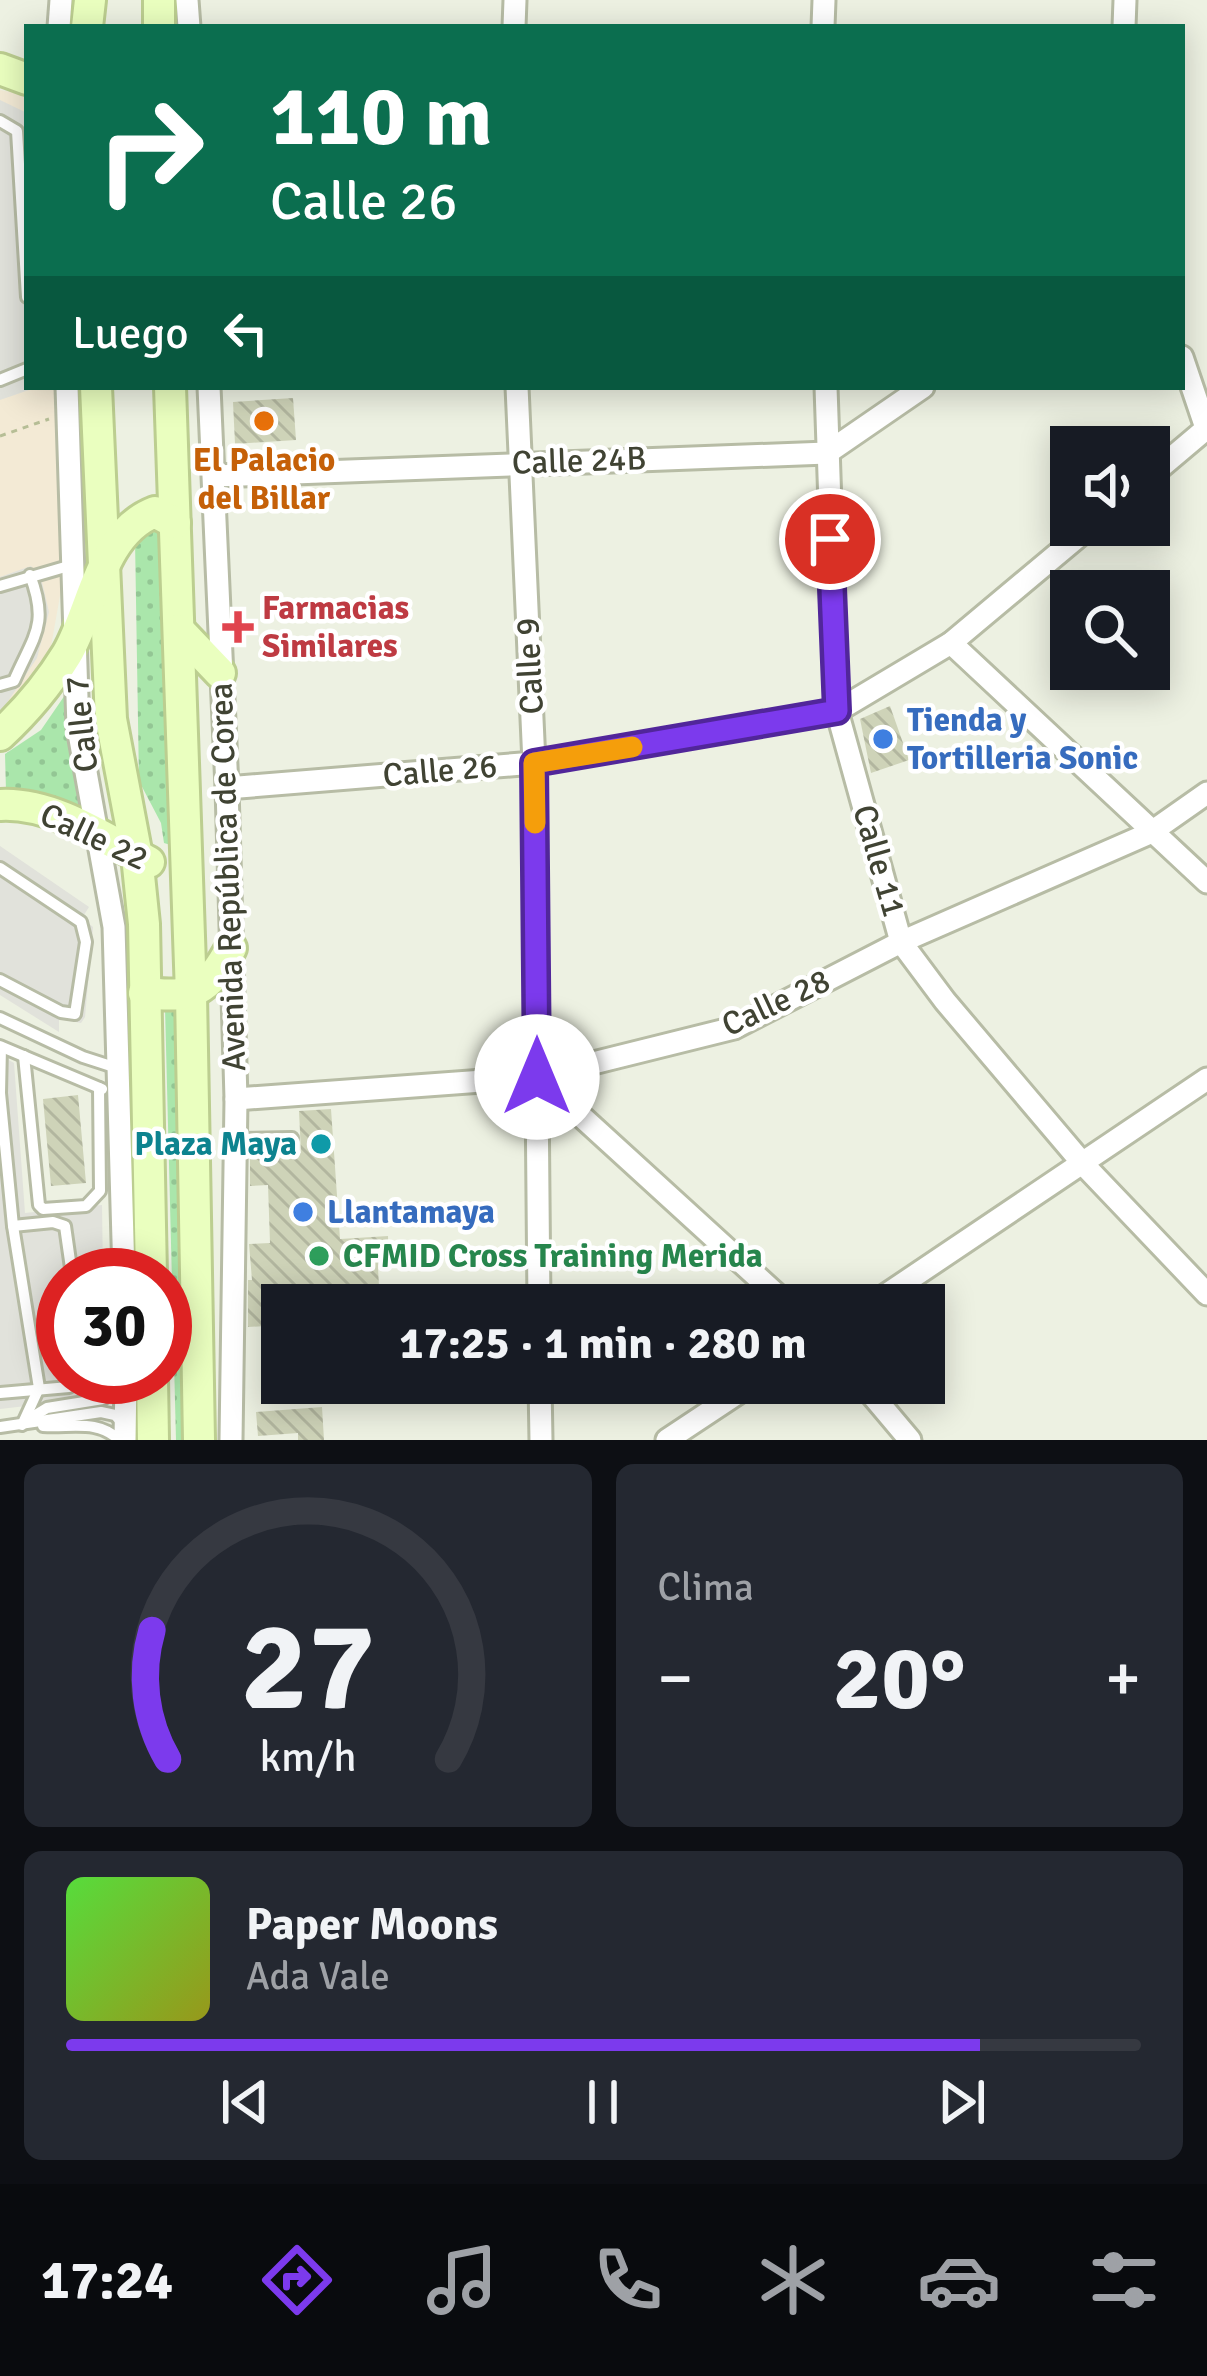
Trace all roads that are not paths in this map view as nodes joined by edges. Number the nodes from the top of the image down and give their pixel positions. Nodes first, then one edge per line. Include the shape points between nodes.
1 (0, 121) edge
2 (24, 247) edge
3 (1185, 366) edge
4 (67, 390) edge
5 (96, 390) edge
6 (170, 390) edge
7 (209, 390) edge
8 (518, 390) edge
9 (826, 390) edge
10 (919, 390) edge
11 (1206, 429) edge
12 (827, 453) junction
13 (1170, 459) edge
14 (520, 463) junction
15 (214, 476) junction
16 (175, 523) junction
17 (1067, 546) edge
18 (89, 565) junction
19 (30, 575) junction
20 (0, 586) edge
21 (179, 630) junction
22 (76, 637) junction
23 (951, 643) junction
24 (220, 673) junction
25 (0, 685) edge
26 (837, 711) junction
27 (0, 735) edge
28 (534, 763) junction
29 (227, 788) junction
30 (1207, 793) edge
31 (1, 800) edge
32 (1150, 833) junction
33 (99, 835) junction
34 (137, 856) junction
35 (0, 868) edge
36 (185, 881) junction
37 (1207, 882) edge
38 (902, 942) junction
39 (231, 948) junction
40 (0, 980) edge
41 (144, 993) junction
42 (191, 994) junction
43 (0, 1018) edge
44 (0, 1047) edge
45 (24, 1056) junction
46 (117, 1068) junction
47 (1207, 1079) edge
48 (537, 1083) junction
49 (108, 1092) junction
50 (236, 1099) junction
51 (292, 1138) dead end
52 (235, 1139) junction
53 (1084, 1165) junction
54 (13, 1226) junction
55 (68, 1248) edge
56 (122, 1248) edge
57 (150, 1248) edge
58 (539, 1284) edge
59 (765, 1284) edge
60 (903, 1284) edge
61 (1207, 1294) edge
62 (36, 1369) edge
63 (36, 1388) edge
64 (0, 1393) edge
65 (36, 1395) edge
66 (75, 1404) edge
67 (128, 1404) edge
68 (143, 1404) edge
69 (540, 1404) edge
70 (721, 1404) edge
71 (880, 1404) edge
72 (2, 1424) edge
73 (22, 1425) junction
74 (131, 1437) edge
75 (199, 1440) edge
76 (231, 1440) edge
77 (541, 1440) edge
78 (667, 1440) edge
79 (910, 1440) edge

1 - 2 lane via 17,131
3 - 11 street
4 - 18 street
5 - 18 main road
6 - 16 main road, Avenida República de Corea
7 - 15 street, Avenida República de Corea
8 - 14 street, Calle 9
9 - 12 street, Calle 11
10 - 12 street
11 - 13 street
12 - 14 street, Calle 24B
12 - 26 street, Calle 11
14 - 15 street, Calle 24B
14 - 28 street, Calle 9
15 - 24 street, Avenida República de Corea
16 - 18 main road via 155,512 140,518
16 - 21 main road, Avenida República de Corea
17 - 23 street, Calle 26
18 - 19 lane
18 - 22 main road
18 - 34 main road
19 - 20 lane
19 - 25 lane via 40,621 14,681
21 - 24 main road
21 - 36 main road, Avenida República de Corea
22 - 27 main road via 44,689
22 - 33 street, Calle 7 via 77,728
23 - 26 street, Calle 26
23 - 32 street
24 - 29 street, Avenida República de Corea
26 - 28 street, Calle 26
26 - 38 street, Calle 11
28 - 29 street, Calle 26
28 - 48 street, Calle 9
29 - 39 street, Avenida República de Corea
30 - 32 street, Calle 28
31 - 33 main road, Calle 22
32 - 37 street
32 - 38 street, Calle 28
33 - 34 main road, Calle 22
33 - 46 street, Calle 7 via 114,927
34 - 36 main road, Calle 22
34 - 41 main road
35 - 40 lane via 81,922 86,942 75,1014
36 - 42 main road, Avenida República de Corea
38 - 48 street, Calle 28 via 734,1028
38 - 53 street, Calle 11
39 - 42 main road via 218,973
39 - 50 street, Avenida República de Corea
41 - 42 main road
41 - 57 main road
42 - 75 main road, Avenida República de Corea
43 - 46 lane
44 - 45 lane
44 - 54 lane
45 - 49 lane
45 - 49 lane via 43,1209 86,1206 100,1191
46 - 49 street, Calle 7
47 - 53 street
48 - 50 street, Calle 28
48 - 58 street, Calle 9
48 - 59 street
49 - 56 street, Calle 7
50 - 52 street, Avenida República de Corea
51 - 52 lane
52 - 76 street, Avenida República de Corea
53 - 60 street
53 - 61 street, Calle 11
54 - 55 lane via 65,1226
54 - 62 lane
63 - 64 lane
65 - 73 lane
66 - 73 lane via 47,1408
67 - 74 street
68 - 74 main road
69 - 77 street
70 - 78 street
71 - 79 street
72 - 73 lane
73 - 74 lane via 101,1412 115,1415

